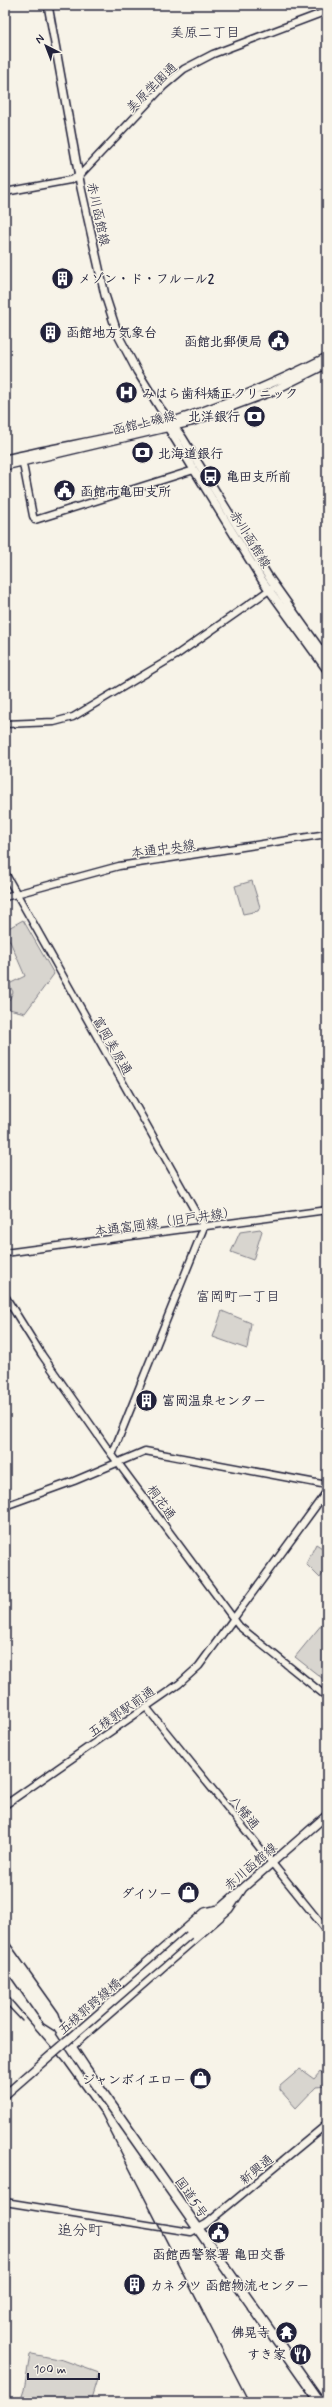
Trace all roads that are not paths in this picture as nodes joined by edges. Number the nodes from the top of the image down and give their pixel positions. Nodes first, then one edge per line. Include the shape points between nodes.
1 (48, 5) edge
2 (327, 11) edge
3 (79, 176) junction
4 (5, 192) edge
5 (327, 357) edge
6 (327, 364) edge
7 (170, 425) junction
8 (5, 459) edge
9 (22, 459) junction
10 (5, 466) edge
11 (194, 470) junction
12 (272, 588) junction
13 (327, 659) edge
14 (327, 670) edge
15 (5, 724) edge
16 (327, 834) edge
17 (5, 873) edge
18 (16, 894) junction
19 (5, 897) edge
20 (327, 1210) edge
21 (204, 1227) junction
22 (5, 1253) edge
23 (5, 1296) edge
24 (112, 1455) junction
25 (118, 1462) junction
26 (327, 1484) edge
27 (327, 1491) edge
28 (5, 1506) edge
29 (235, 1620) junction
30 (327, 1697) edge
31 (146, 1707) junction
32 (5, 1805) edge
33 (327, 1815) edge
34 (272, 1863) junction
35 (243, 1888) junction
36 (218, 1909) junction
37 (327, 1931) edge
38 (189, 1935) joint
39 (5, 1946) edge
40 (5, 1960) edge
41 (58, 2027) junction
42 (63, 2035) junction
43 (71, 2048) junction
44 (5, 2095) edge
45 (327, 2124) edge
46 (5, 2202) edge
47 (199, 2230) junction
48 (320, 2402) edge

1 - 3 main road, 赤川函館線
2 - 3 street, 美原学園通 via 213,54 184,69 164,86
3 - 4 street, 美原学園通 via 70,180
3 - 7 main road, 赤川函館線 via 113,323 130,360
5 - 7 main road, 函館上磯線 via 232,401
6 - 7 main road, 函館上磯線 via 234,407
7 - 9 main road, 函館上磯線
7 - 11 main road, 赤川函館線
7 - 12 main road, 赤川函館線
8 - 9 main road, 函館上磯線
9 - 10 main road, 函館上磯線
9 - 11 street via 35,520
11 - 12 main road, 赤川函館線
12 - 13 main road, 赤川函館線
12 - 14 main road, 赤川函館線
12 - 15 street via 176,656 73,717 54,722
16 - 18 street, 本通中央線 via 119,866
17 - 18 street, 富岡美原通
18 - 19 street, 本通中央線
18 - 21 street, 富岡美原通
20 - 21 street, 本通富岡線（旧戸井線）
21 - 22 street, 本通富岡線（旧戸井線）
21 - 24 street
23 - 24 street, 桐花通 via 42,1355
24 - 25 street, 桐花通
25 - 26 street via 147,1451
25 - 28 street
25 - 29 street, 桐花通
27 - 29 street, 五稜郭駅前通
29 - 30 street, 桐花通 via 246,1633
29 - 31 street, 五稜郭駅前通 via 199,1666
31 - 32 street, 五稜郭駅前通
31 - 34 street, 八幡通
33 - 34 main road, 赤川函館線
34 - 35 main road, 赤川函館線
34 - 37 street, 八幡通
35 - 36 main road, 赤川函館線
35 - 43 main road via 229,1909
36 - 38 main road, 赤川函館線
36 - 42 main road via 205,1912
38 - 44 main road, 五稜郭跨線橋, bridge
39 - 41 highway, 国道5号 via 54,2015
40 - 41 highway, 国道5号 via 47,2020
41 - 42 highway, 国道5号
42 - 43 highway, 国道5号
43 - 47 highway, 国道5号
45 - 47 street, 新興通
46 - 47 street via 160,2228 191,2232
47 - 48 highway, 国道5号

